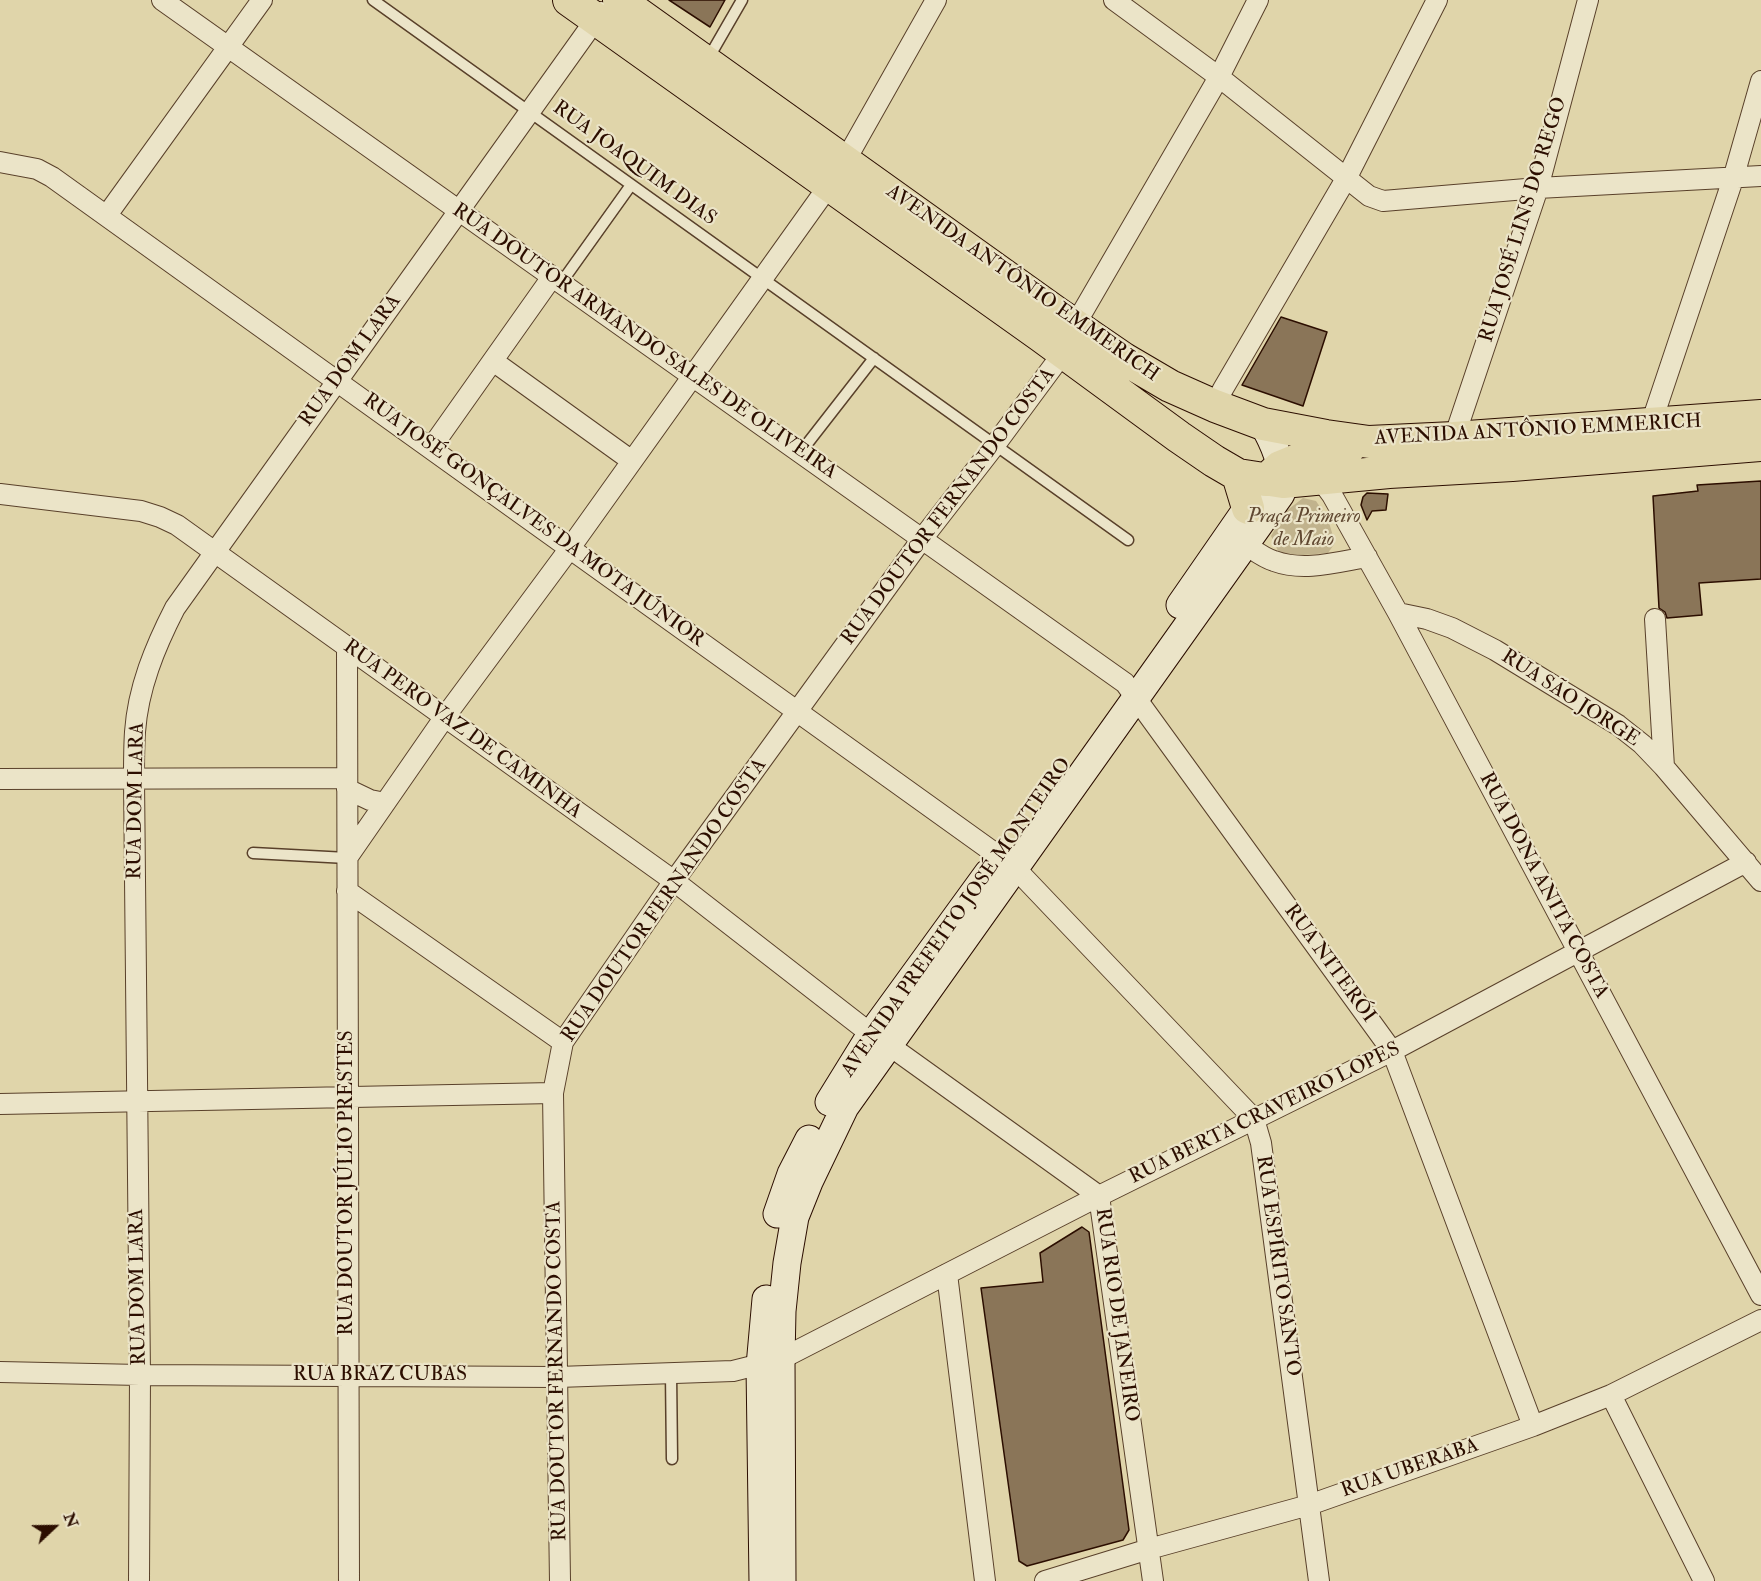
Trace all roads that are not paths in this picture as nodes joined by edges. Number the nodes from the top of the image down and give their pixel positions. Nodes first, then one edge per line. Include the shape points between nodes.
1 (162, 0) edge
2 (262, 0) edge
3 (373, 0) edge
4 (569, 0) edge
5 (742, 0) edge
6 (936, 0) edge
7 (1114, 0) edge
8 (1258, 0) edge
9 (1437, 0) edge
10 (1588, 0) edge
11 (608, 6) edge
12 (229, 47) junction
13 (706, 62) junction
14 (1219, 77) junction
15 (1761, 81) edge
16 (530, 111) junction
17 (0, 162) edge
18 (838, 173) junction
19 (1761, 176) edge
20 (1347, 177) junction
21 (1733, 178) junction
22 (631, 185) junction
23 (1538, 188) junction
24 (459, 211) junction
25 (107, 215) junction
26 (762, 278) junction
27 (556, 280) junction
28 (1069, 339) junction
29 (874, 358) junction
30 (493, 361) junction
31 (692, 376) junction
32 (337, 381) junction
33 (1215, 406) junction
34 (1761, 417) edge
35 (1263, 424) junction
36 (1651, 424) junction
37 (1454, 438) junction
38 (1369, 442) junction
39 (995, 445) junction
40 (1761, 445) edge
41 (431, 448) junction
42 (801, 453) junction
43 (632, 461) junction
44 (1316, 467) junction
45 (1267, 476) junction
46 (0, 494) edge
47 (1257, 513) junction
48 (922, 539) junction
49 (1128, 540) dead end
50 (1246, 545) junction
51 (570, 548) junction
52 (215, 552) junction
53 (1367, 557) junction
54 (1398, 613) junction
55 (1654, 620) dead end
56 (347, 648) junction
57 (1131, 690) junction
58 (798, 711) junction
59 (444, 718) junction
60 (1664, 767) junction
61 (0, 778) edge
62 (134, 779) junction
63 (346, 784) junction
64 (385, 803) junction
65 (252, 853) dead end
66 (347, 858) junction
67 (1007, 862) junction
68 (1746, 862) junction
69 (674, 881) junction
70 (1761, 881) edge
71 (347, 891) junction
72 (1578, 952) junction
73 (880, 1040) junction
74 (563, 1042) junction
75 (1392, 1051) junction
76 (553, 1093) junction
77 (347, 1097) junction
78 (138, 1102) junction
79 (0, 1104) edge
80 (1254, 1119) junction
81 (1099, 1196) junction
82 (947, 1274) junction
83 (1761, 1295) edge
84 (1761, 1320) edge
85 (771, 1363) junction
86 (0, 1372) edge
87 (671, 1373) junction
88 (140, 1375) junction
89 (348, 1377) junction
90 (558, 1377) junction
91 (1611, 1395) junction
92 (1533, 1426) junction
93 (672, 1459) dead end
94 (1309, 1505) junction
95 (1149, 1549) junction
96 (139, 1581) edge
97 (349, 1581) edge
98 (560, 1581) edge
99 (763, 1581) edge
100 (782, 1581) edge
101 (985, 1581) edge
102 (1045, 1581) edge
103 (1153, 1581) edge
104 (1319, 1581) edge
105 (1704, 1581) edge

1 - 12 street, RUA DOUTOR ARMANDO SALES DE OLIVEIRA
2 - 12 street
3 - 16 lane, RUA JOAQUIM DIAS
4 - 11 main road, AVENIDA ANTÔNIO EMMERICH
5 - 13 lane
6 - 18 street
7 - 14 street
8 - 14 street, RUA DOUTOR FERNANDO COSTA
9 - 20 street
10 - 23 street, RUA JOSÉ LINS DO REGO
11 - 13 main road, AVENIDA ANTÔNIO EMMERICH
11 - 16 street, RUA DOM LARA
11 - 18 main road, AVENIDA ANTÔNIO EMMERICH
12 - 24 street, RUA DOUTOR ARMANDO SALES DE OLIVEIRA
12 - 25 street
13 - 18 main road, AVENIDA ANTÔNIO EMMERICH
14 - 20 street
14 - 28 street, RUA DOUTOR FERNANDO COSTA
15 - 21 street
16 - 22 lane, RUA JOAQUIM DIAS
16 - 24 street, RUA DOM LARA
17 - 25 street, RUA JOSÉ GONÇALVES DA MOTA JÚNIOR via 37,169
18 - 26 street
18 - 28 main road, AVENIDA ANTÔNIO EMMERICH
19 - 21 street
20 - 23 street via 1369,196 1383,201
20 - 33 street
21 - 23 street
21 - 36 street
22 - 26 lane, RUA JOAQUIM DIAS
22 - 27 lane
23 - 37 street, RUA JOSÉ LINS DO REGO
24 - 27 street, RUA DOUTOR ARMANDO SALES DE OLIVEIRA
24 - 32 street, RUA DOM LARA
25 - 32 street, RUA JOSÉ GONÇALVES DA MOTA JÚNIOR
26 - 29 lane, RUA JOAQUIM DIAS
26 - 31 street
27 - 30 street
27 - 31 street, RUA DOUTOR ARMANDO SALES DE OLIVEIRA
28 - 33 main road, AVENIDA ANTÔNIO EMMERICH
28 - 39 street, RUA DOUTOR FERNANDO COSTA
28 - 45 main road, AVENIDA ANTÔNIO EMMERICH via 1179,437 1214,461
29 - 39 lane, RUA JOAQUIM DIAS
29 - 42 lane
30 - 41 street
30 - 43 street
31 - 42 street, RUA DOUTOR ARMANDO SALES DE OLIVEIRA
31 - 43 street
32 - 41 street, RUA JOSÉ GONÇALVES DA MOTA JÚNIOR
32 - 52 street, RUA DOM LARA
33 - 35 main road, AVENIDA ANTÔNIO EMMERICH
34 - 36 main road, AVENIDA ANTÔNIO EMMERICH
35 - 38 main road, AVENIDA ANTÔNIO EMMERICH
35 - 45 main road via 1270,435
36 - 37 main road, AVENIDA ANTÔNIO EMMERICH
37 - 38 main road, AVENIDA ANTÔNIO EMMERICH
38 - 44 main road
39 - 48 street, RUA DOUTOR FERNANDO COSTA
39 - 49 lane, RUA JOAQUIM DIAS
40 - 44 main road, AVENIDA ANTÔNIO EMMERICH via 1389,472
41 - 51 street, RUA JOSÉ GONÇALVES DA MOTA JÚNIOR
42 - 48 street, RUA DOUTOR ARMANDO SALES DE OLIVEIRA
43 - 51 street
44 - 45 main road
44 - 53 street, RUA DONA ANITA COSTA
45 - 47 main road
45 - 47 main road via 1281,494
46 - 52 street, RUA PERO VAZ DE CAMINHA via 141,511 177,525
47 - 50 main road, AVENIDA PREFEITO JOSÉ MONTEIRO
47 - 57 main road, AVENIDA PREFEITO JOSÉ MONTEIRO
48 - 57 street, RUA DOUTOR ARMANDO SALES DE OLIVEIRA
48 - 58 street, RUA DOUTOR FERNANDO COSTA
50 - 53 street via 1276,562 1298,566
50 - 57 main road, AVENIDA PREFEITO JOSÉ MONTEIRO
51 - 58 street, RUA JOSÉ GONÇALVES DA MOTA JÚNIOR
51 - 59 street
52 - 56 street, RUA PERO VAZ DE CAMINHA
52 - 62 street, RUA DOM LARA via 176,608 150,661 135,731
53 - 54 street, RUA DONA ANITA COSTA
54 - 60 street, RUA SÃO JORGE via 1452,628 1495,650 1618,725
54 - 72 street, RUA DONA ANITA COSTA
55 - 60 street
56 - 59 street, RUA PERO VAZ DE CAMINHA
56 - 63 street, RUA DOUTOR JÚLIO PRESTES
57 - 67 main road, AVENIDA PREFEITO JOSÉ MONTEIRO
57 - 75 street, RUA NITERÓI
58 - 67 street, RUA JOSÉ GONÇALVES DA MOTA JÚNIOR
58 - 69 street, RUA DOUTOR FERNANDO COSTA
59 - 64 street
59 - 69 street, RUA PERO VAZ DE CAMINHA
60 - 68 street, RUA SÃO JORGE
61 - 62 street
62 - 63 street
62 - 78 street, RUA DOM LARA
63 - 64 street via 370,800
63 - 66 street, RUA DOUTOR JÚLIO PRESTES
64 - 66 street
65 - 66 lane
66 - 71 street, RUA DOUTOR JÚLIO PRESTES
67 - 73 main road, AVENIDA PREFEITO JOSÉ MONTEIRO
67 - 80 street, RUA ESPÍRITO SANTO
68 - 70 street, RUA SÃO JORGE
68 - 72 street, RUA BERTA CRAVEIRO LOPES
69 - 73 street, RUA PERO VAZ DE CAMINHA
69 - 74 street, RUA DOUTOR FERNANDO COSTA
71 - 74 street
71 - 77 street, RUA DOUTOR JÚLIO PRESTES
72 - 75 street, RUA BERTA CRAVEIRO LOPES
72 - 83 street, RUA DONA ANITA COSTA
73 - 81 street, RUA RIO DE JANEIRO
73 - 85 main road, AVENIDA PREFEITO JOSÉ MONTEIRO via 826,1106 791,1174 776,1216 769,1269
74 - 76 street, RUA DOUTOR FERNANDO COSTA
75 - 80 street, RUA BERTA CRAVEIRO LOPES
75 - 92 street, RUA NITERÓI
76 - 77 street
76 - 90 street, RUA DOUTOR FERNANDO COSTA
77 - 78 street
77 - 89 street, RUA DOUTOR JÚLIO PRESTES
78 - 79 street
78 - 88 street, RUA DOM LARA
80 - 81 street, RUA BERTA CRAVEIRO LOPES
80 - 94 street, RUA ESPÍRITO SANTO via 1261,1143
81 - 82 street, RUA BERTA CRAVEIRO LOPES
81 - 95 street, RUA RIO DE JANEIRO
82 - 85 street, RUA BERTA CRAVEIRO LOPES
82 - 101 street
84 - 91 street, RUA UBERABA
85 - 87 street, RUA BRAZ CUBAS via 733,1371
85 - 99 main road, AVENIDA PREFEITO JOSÉ MONTEIRO
85 - 100 main road, AVENIDA PREFEITO JOSÉ MONTEIRO
86 - 88 street, RUA BRAZ CUBAS
87 - 90 street, RUA BRAZ CUBAS
87 - 93 lane
88 - 89 street, RUA BRAZ CUBAS
88 - 96 street, RUA DOM LARA
89 - 90 street, RUA BRAZ CUBAS
89 - 97 street, RUA DOUTOR JÚLIO PRESTES
90 - 98 street, RUA DOUTOR FERNANDO COSTA
91 - 92 street, RUA UBERABA
91 - 105 street
92 - 94 street, RUA UBERABA
94 - 95 street, RUA UBERABA
94 - 104 street, RUA ESPÍRITO SANTO
95 - 102 street, RUA UBERABA
95 - 103 street, RUA RIO DE JANEIRO

